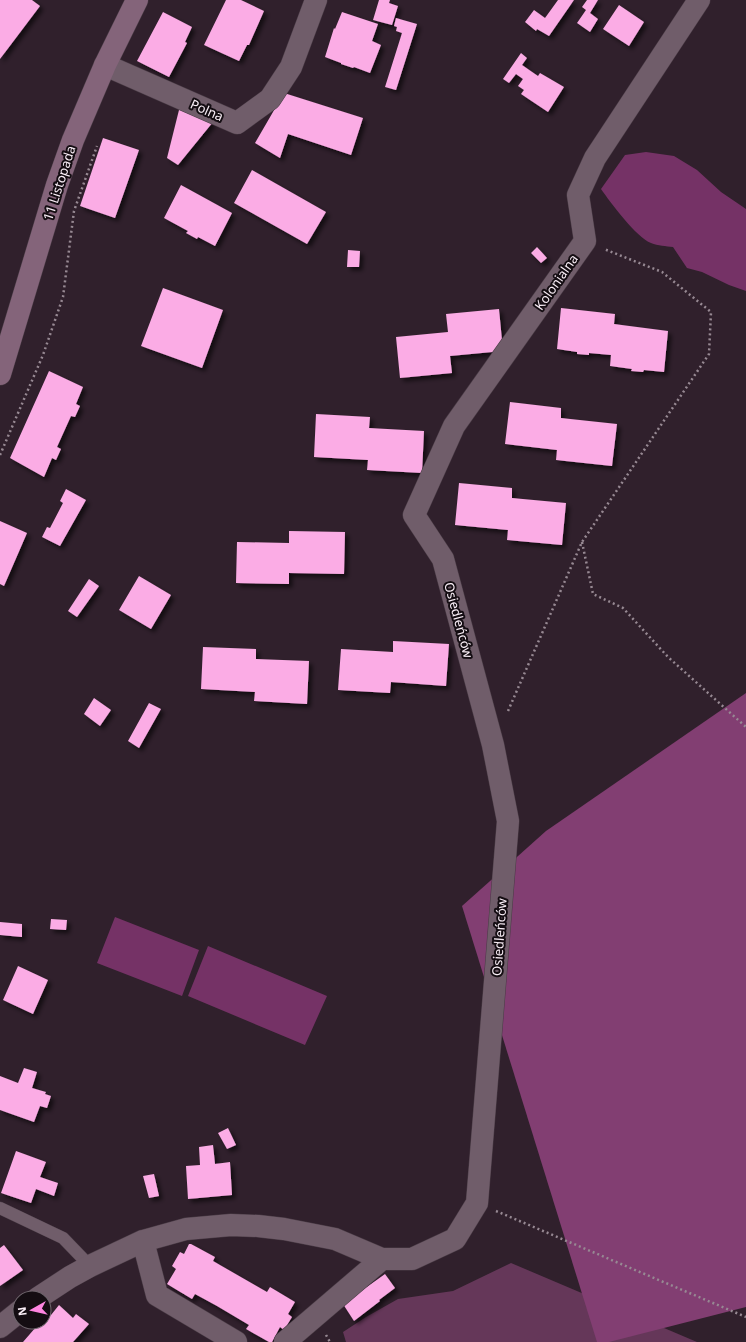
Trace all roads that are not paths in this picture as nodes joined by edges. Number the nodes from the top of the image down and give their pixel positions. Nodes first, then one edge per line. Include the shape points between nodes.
1 (137, 0) edge
2 (316, 0) edge
3 (699, 0) edge
4 (105, 65) junction
5 (0, 374) edge
6 (443, 559) joint
7 (0, 1208) edge
8 (143, 1241) junction
9 (382, 1259) junction
10 (90, 1266) junction
11 (50, 1290) edge
12 (12, 1317) edge
13 (0, 1327) edge
14 (236, 1342) edge
15 (285, 1342) edge

1 - 4 main road, 11 Listopada
2 - 4 street, Polna via 291,67 270,99 236,123
3 - 6 street, Kolonialna via 595,158 578,195 585,241 454,426 414,515
4 - 5 main road, 11 Listopada via 57,185
6 - 9 street, Osiedleńców via 493,745 508,821 477,1203 455,1239 412,1259
7 - 10 lane via 63,1238
8 - 9 street via 186,1229 231,1225 258,1226 284,1228 335,1239
8 - 10 street
8 - 14 street via 157,1295
9 - 15 street
10 - 11 street
12 - 13 street

